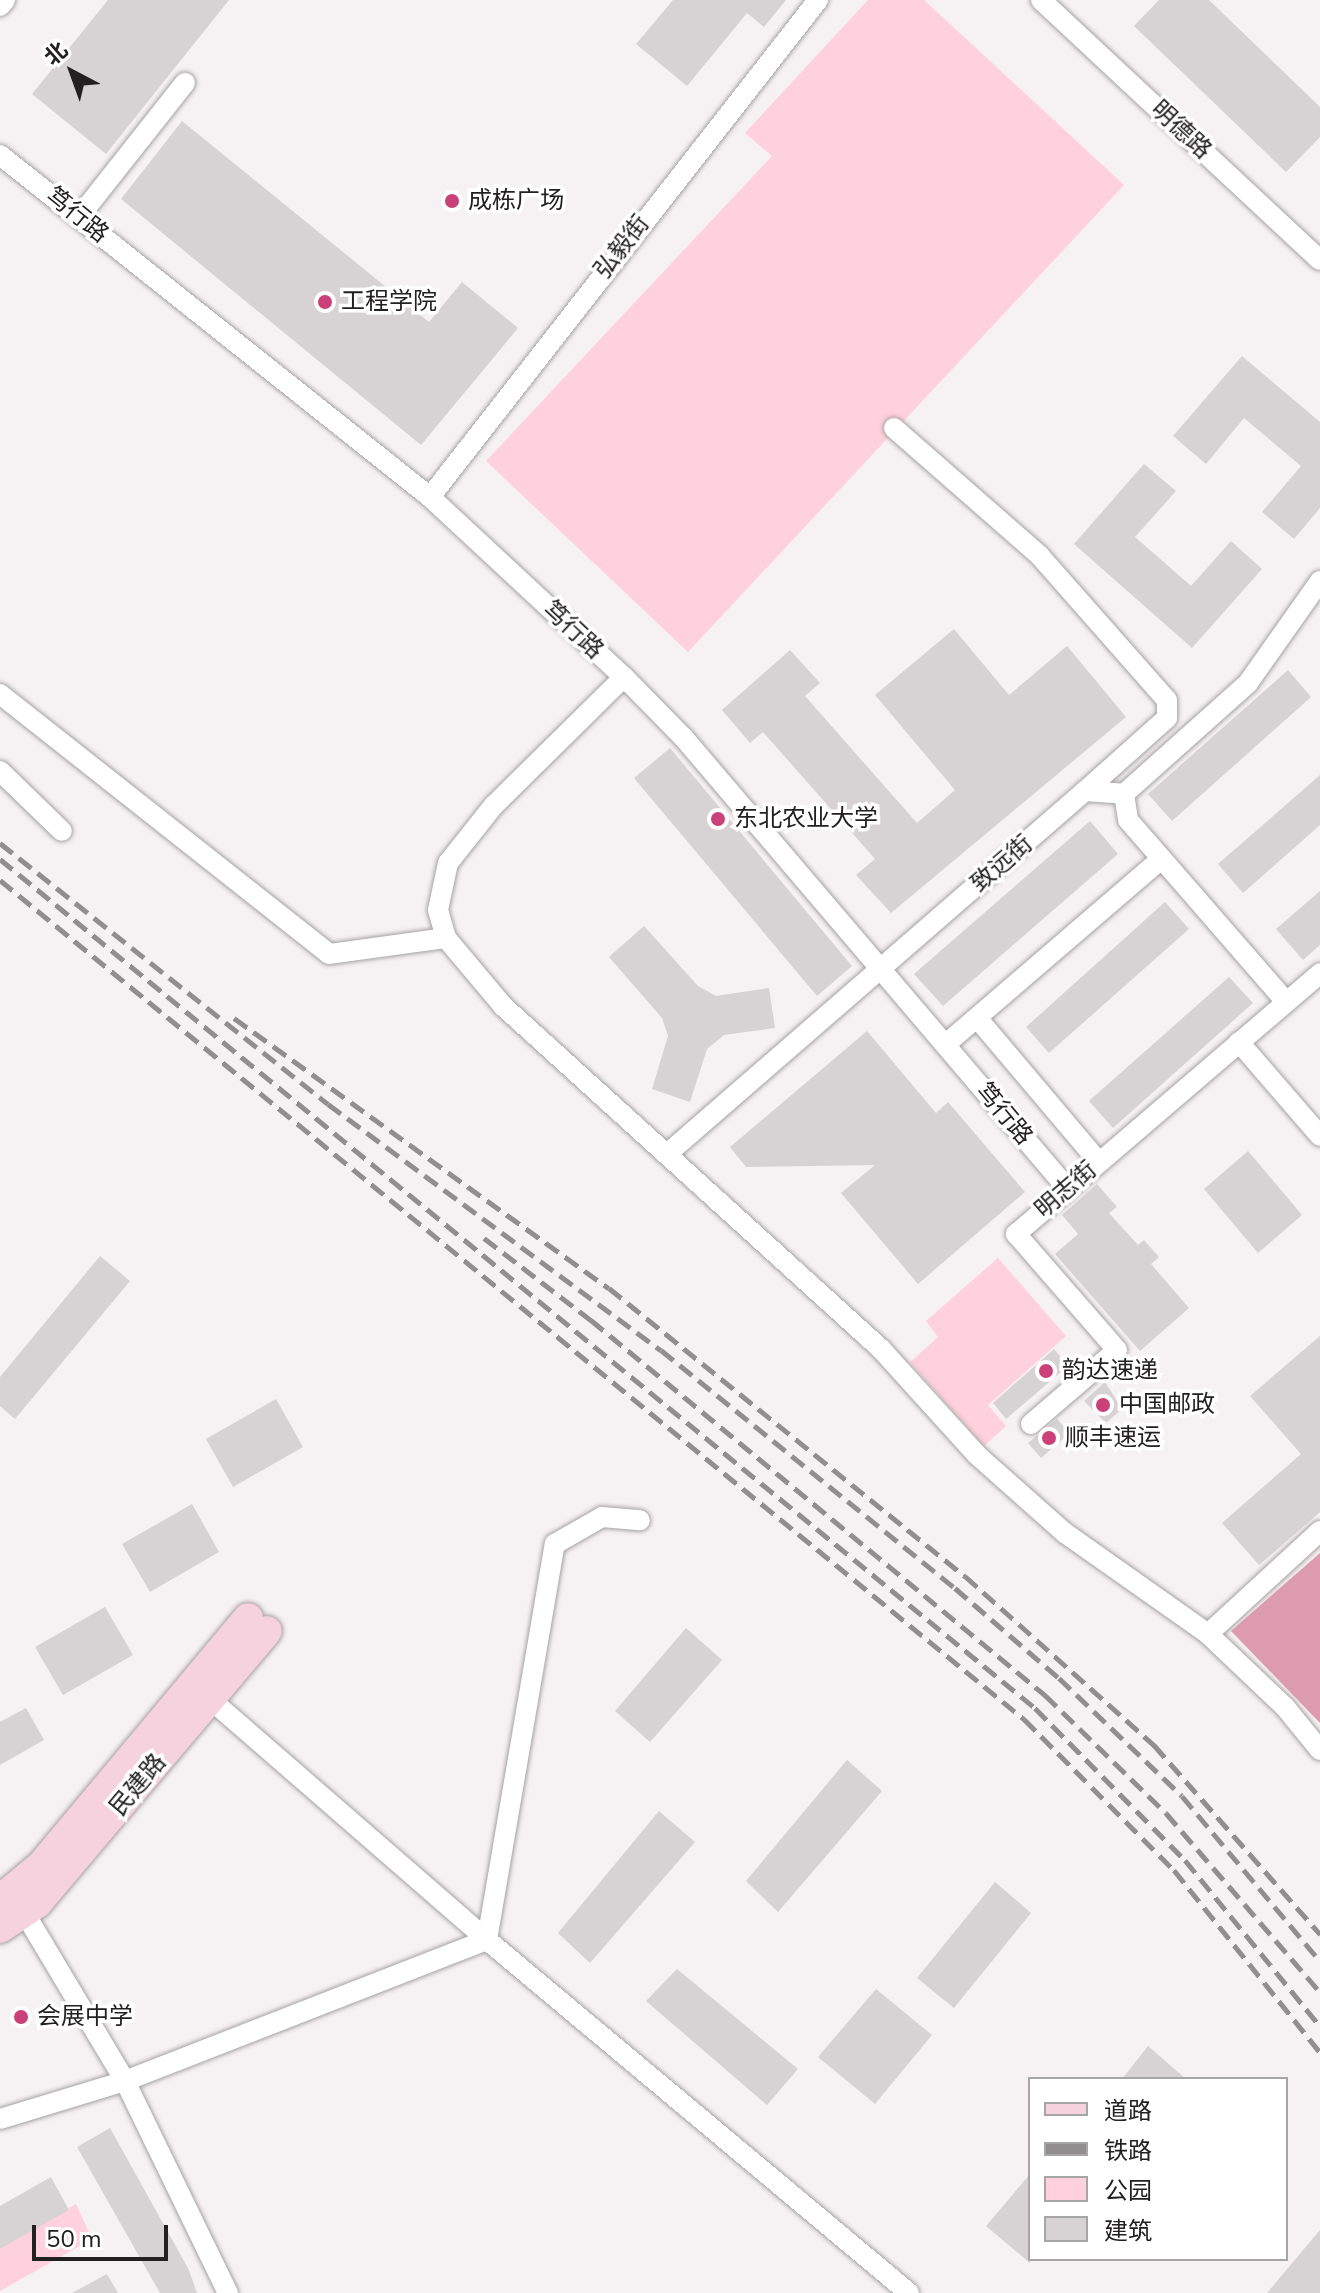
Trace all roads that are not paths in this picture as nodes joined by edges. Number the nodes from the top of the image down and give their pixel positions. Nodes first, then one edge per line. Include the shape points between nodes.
1 (5, 0) edge
2 (818, 0) edge
3 (1041, 0) edge
4 (0, 6) edge
5 (185, 83) dead end
6 (0, 155) edge
7 (79, 217) junction
8 (1320, 260) edge
9 (894, 428) dead end
10 (430, 497) junction
11 (1318, 588) edge
12 (624, 677) junction
13 (0, 694) edge
14 (0, 771) edge
15 (1085, 791) junction
16 (1124, 794) junction
17 (62, 831) dead end
18 (1161, 859) junction
19 (446, 938) junction
20 (883, 969) junction
21 (1320, 973) edge
22 (1286, 1002) junction
23 (978, 1019) junction
24 (1239, 1042) junction
25 (946, 1044) junction
26 (1320, 1136) edge
27 (667, 1154) junction
28 (1099, 1162) junction
29 (1067, 1188) junction
30 (1031, 1424) dead end
31 (640, 1520) dead end
32 (1320, 1531) edge
33 (258, 1624) dead end
34 (1208, 1634) junction
35 (201, 1692) junction
36 (1320, 1750) edge
37 (9, 1908) edge
38 (487, 1940) junction
39 (125, 2081) junction
40 (0, 2119) edge
41 (228, 2293) edge
42 (909, 2293) edge

1 - 4 street
2 - 10 street, 弘毅街
3 - 8 street, 明德路
5 - 7 street
6 - 7 street, 笃行路
7 - 10 street, 笃行路
9 - 15 street, 致远街 via 1039,555 1167,700 1167,718
10 - 12 street, 笃行路
11 - 16 street via 1248,683
12 - 19 street via 494,805 448,863 438,910
12 - 20 street, 笃行路 via 683,737
13 - 19 street via 329,954
14 - 17 street
15 - 16 street
15 - 20 street, 致远街
16 - 18 street via 1128,820
18 - 22 street
18 - 23 street
19 - 27 street via 503,1006
20 - 25 street, 笃行路
20 - 27 street, 致远街
21 - 22 street, 明志街
22 - 24 street, 明志街
23 - 25 street
23 - 28 street
24 - 26 street
24 - 28 street, 明志街
25 - 29 street, 笃行路
27 - 34 street via 881,1349 977,1455 1065,1533
28 - 29 street, 明志街
29 - 30 street, 明志街 via 1016,1234 1117,1350
31 - 38 street via 602,1517 555,1544
32 - 34 street
33 - 35 street, 民建路
34 - 36 street via 1285,1707
35 - 37 street, 民建路
35 - 38 street
37 - 39 street
38 - 39 street
38 - 42 street
39 - 40 street
39 - 41 street

